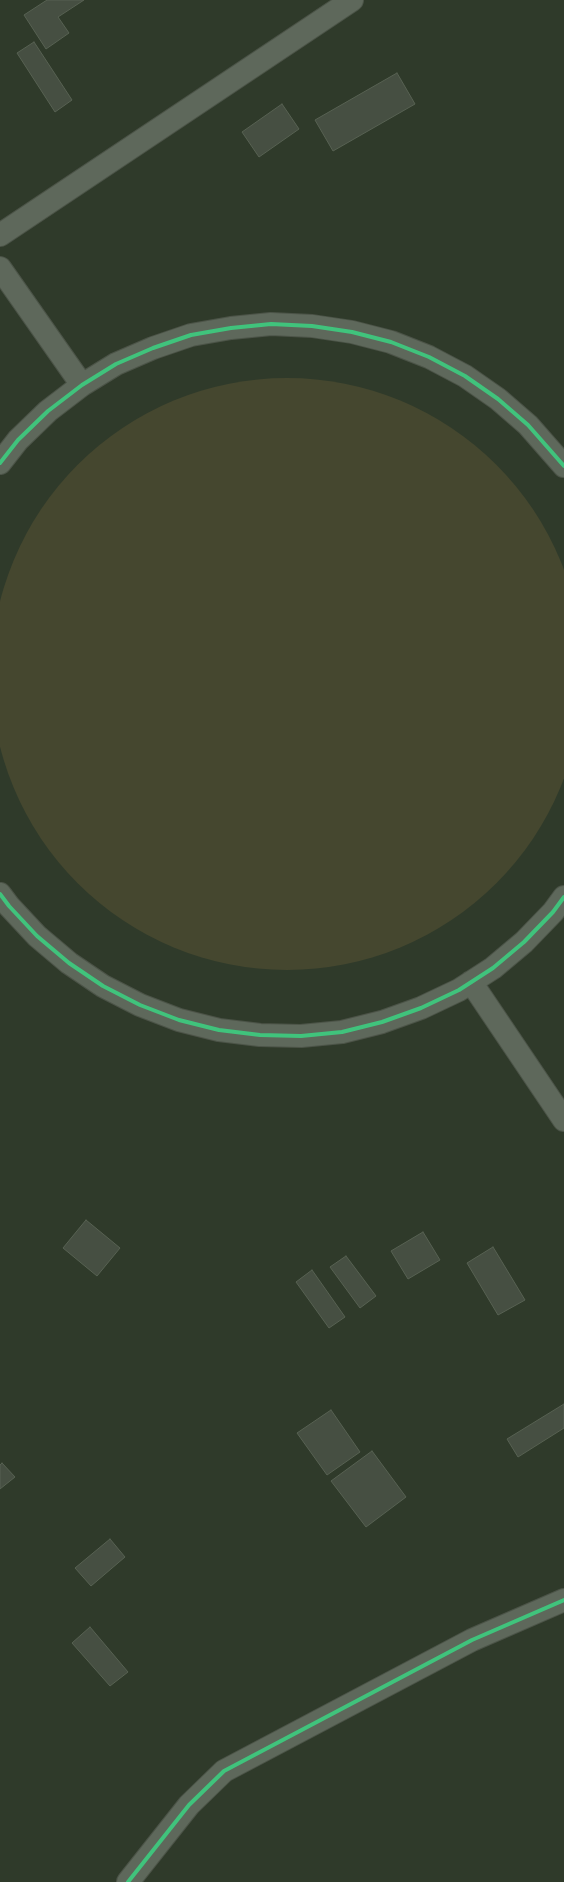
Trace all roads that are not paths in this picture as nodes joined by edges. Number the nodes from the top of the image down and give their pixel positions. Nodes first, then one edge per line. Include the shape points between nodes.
1 (352, 0) edge
2 (0, 235) edge
3 (0, 268) edge
4 (82, 385) junction
5 (0, 463) edge
6 (564, 466) edge
7 (0, 894) edge
8 (564, 897) edge
9 (471, 982) junction
10 (564, 1120) edge
11 (564, 1600) edge
12 (128, 1882) edge

1 - 2 street
3 - 4 street
4 - 5 street via 48,411 18,440
4 - 6 street via 116,364 191,335 271,324 312,326 352,332 391,342 429,357 464,376 498,399 528,425
7 - 9 street via 37,936 69,964 103,986 140,1005 179,1020 219,1030 280,1036 342,1032 382,1022 421,1008
8 - 9 street via 524,942 493,968
9 - 10 street
11 - 12 street via 472,1640 224,1771 190,1805

